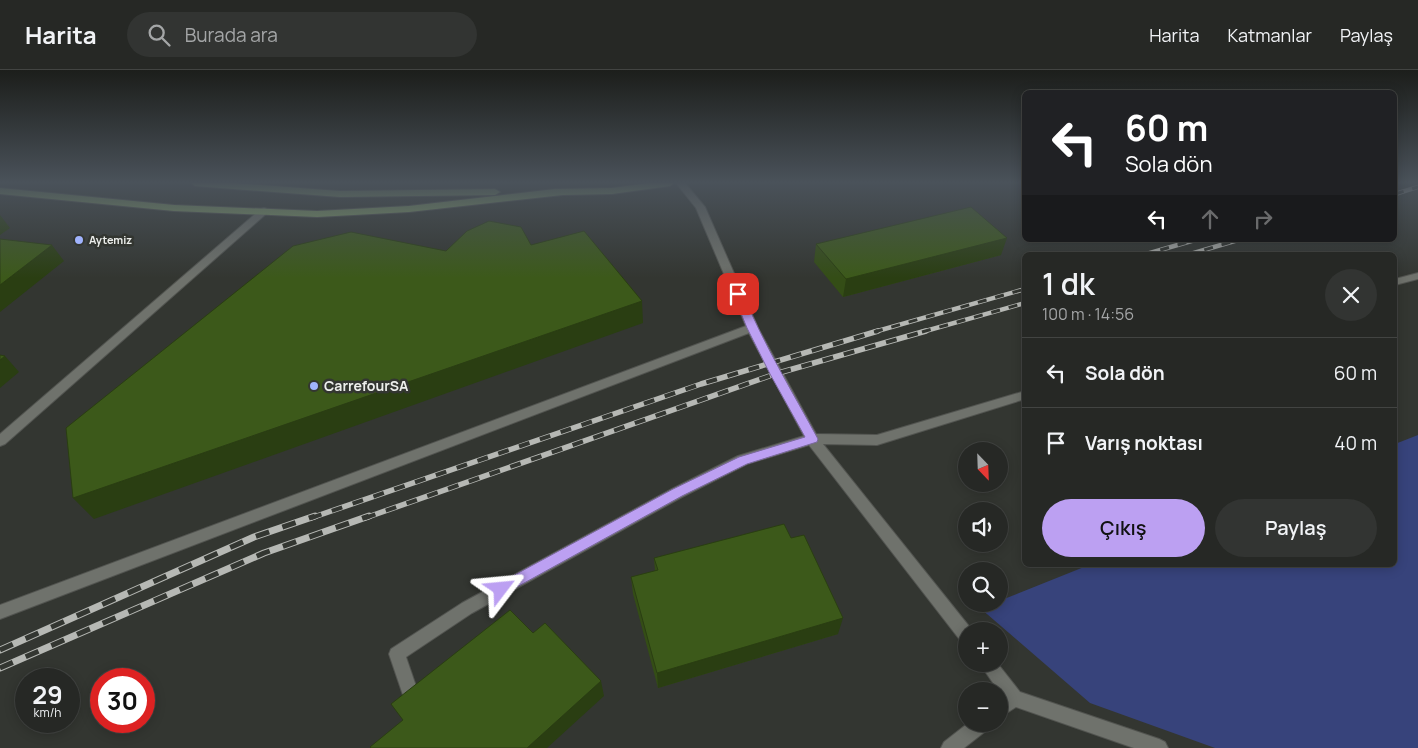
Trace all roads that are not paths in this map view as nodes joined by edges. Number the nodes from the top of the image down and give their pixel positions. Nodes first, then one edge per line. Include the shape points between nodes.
1 (261, 215) edge
2 (704, 215) edge
3 (1418, 276) edge
4 (1397, 281) edge
5 (752, 328) junction
6 (1022, 396) edge
7 (812, 439) junction
8 (0, 441) edge
9 (0, 612) edge
10 (958, 625) edge
11 (994, 672) edge
12 (410, 692) edge
13 (1014, 698) junction
14 (1008, 703) edge
15 (971, 732) edge
16 (950, 748) edge
17 (1159, 748) edge

1 - 8 street
2 - 5 street
3 - 4 street
5 - 7 street
5 - 9 street
6 - 7 street via 877,440
7 - 10 street
7 - 12 street via 735,464 467,608 397,654
11 - 13 street
13 - 14 street
13 - 17 street
15 - 16 street

